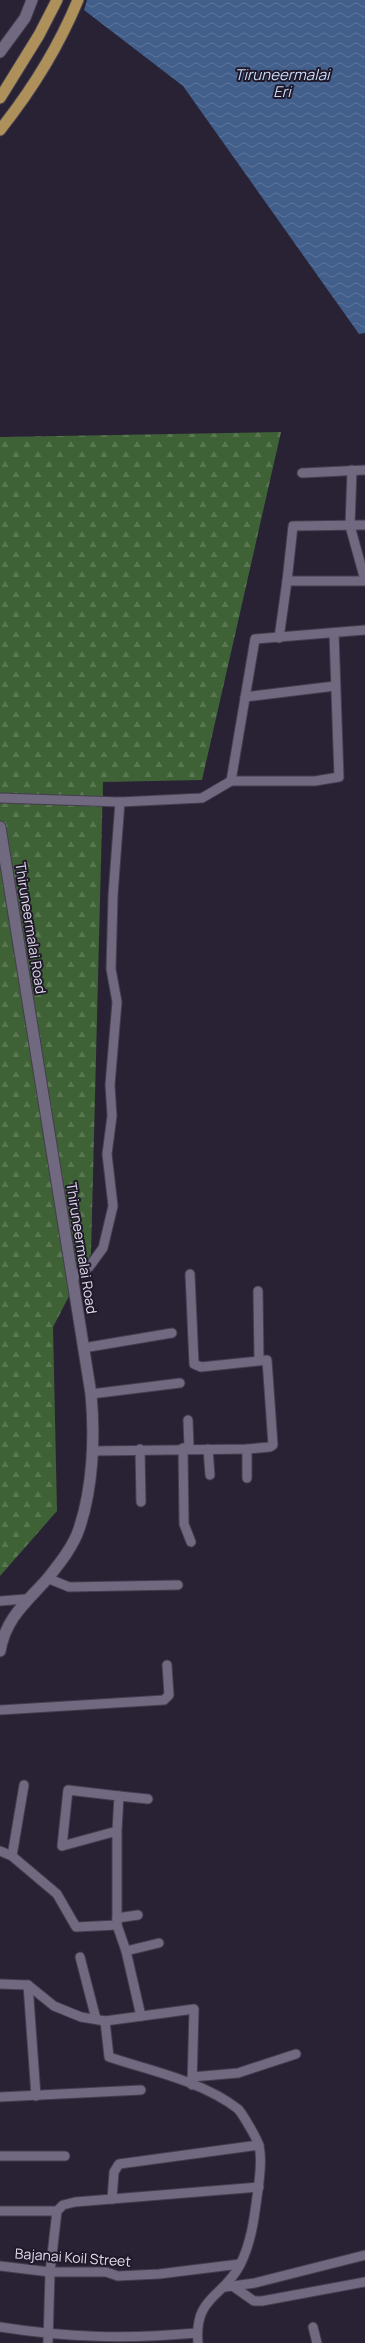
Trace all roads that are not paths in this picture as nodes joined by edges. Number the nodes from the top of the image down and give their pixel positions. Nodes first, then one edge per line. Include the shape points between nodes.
1 (32, 0) edge
2 (57, 0) edge
3 (78, 0) edge
4 (0, 52) edge
5 (0, 98) edge
6 (0, 130) edge
7 (352, 470) junction
8 (365, 470) edge
9 (302, 473) dead end
10 (365, 525) edge
11 (350, 526) junction
12 (365, 580) edge
13 (287, 581) junction
14 (365, 630) edge
15 (334, 633) junction
16 (279, 638) junction
17 (335, 686) junction
18 (245, 696) junction
19 (231, 780) junction
20 (0, 798) edge
21 (120, 802) junction
22 (0, 827) edge
23 (190, 1274) dead end
24 (72, 1278) junction
25 (258, 1291) dead end
26 (172, 1333) dead end
27 (83, 1348) junction
28 (259, 1360) junction
29 (180, 1383) dead end
30 (91, 1394) junction
31 (188, 1420) dead end
32 (186, 1448) junction
33 (208, 1449) junction
34 (247, 1449) junction
35 (140, 1450) junction
36 (93, 1451) junction
37 (210, 1475) dead end
38 (247, 1478) dead end
39 (141, 1502) dead end
40 (191, 1542) dead end
41 (47, 1578) junction
42 (178, 1585) dead end
43 (26, 1599) junction
44 (0, 1601) edge
45 (0, 1645) edge
46 (167, 1665) dead end
47 (0, 1710) edge
48 (24, 1785) dead end
49 (119, 1796) junction
50 (148, 1799) dead end
51 (117, 1831) junction
52 (0, 1851) edge
53 (12, 1856) junction
54 (138, 1915) dead end
55 (117, 1921) junction
56 (159, 1943) dead end
57 (126, 1951) junction
58 (80, 1957) dead end
59 (0, 1984) edge
60 (28, 1985) junction
61 (141, 2016) junction
62 (100, 2020) junction
63 (296, 2054) dead end
64 (192, 2081) junction
65 (141, 2090) dead end
66 (36, 2096) junction
67 (0, 2097) edge
68 (259, 2145) junction
69 (0, 2156) edge
70 (65, 2156) dead end
71 (259, 2187) junction
72 (112, 2198) junction
73 (0, 2211) edge
74 (57, 2211) junction
75 (365, 2255) edge
76 (240, 2264) junction
77 (0, 2266) edge
78 (50, 2272) junction
79 (365, 2282) edge
80 (230, 2287) junction
81 (0, 2327) edge
82 (313, 2327) dead end
83 (197, 2333) junction
84 (48, 2339) edge
85 (198, 2343) edge
86 (317, 2343) edge

1 - 4 street via 25,18
2 - 5 highway via 39,35
3 - 6 highway via 38,74
7 - 8 street
7 - 9 street
7 - 11 street
10 - 11 street
11 - 12 street
11 - 13 street via 293,526
12 - 13 street
13 - 16 street
14 - 15 street
15 - 16 street
15 - 17 street
16 - 18 street via 255,639
17 - 18 street
17 - 19 street via 339,777 316,781
18 - 19 street
19 - 21 street via 202,798
20 - 21 street
21 - 24 street via 111,969 117,1002 110,1085 112,1116 106,1154 113,1206 103,1248 89,1267
22 - 24 street, Thiruneermalai Road
23 - 28 street via 194,1364 201,1367
24 - 27 street, Thiruneermalai Road
25 - 28 street
26 - 27 street
27 - 30 street, Thiruneermalai Road
28 - 34 street via 265,1359 268,1362 274,1443 270,1447
29 - 30 street
30 - 36 street, Thiruneermalai Road
31 - 32 street
32 - 33 street
32 - 35 street
32 - 40 street via 184,1524
33 - 34 street
33 - 37 street
34 - 38 street
35 - 36 street
35 - 39 street
36 - 41 street, Thiruneermalai Road via 79,1530 69,1549
41 - 42 street via 69,1587
41 - 43 street, Thiruneermalai Road
43 - 44 street
43 - 45 street, Thiruneermalai Road via 7,1628
46 - 47 street via 170,1695 164,1700
48 - 53 street
49 - 50 street
49 - 51 street
49 - 51 street via 68,1790 62,1846
51 - 55 street
52 - 53 street
53 - 55 street via 57,1894 76,1927
54 - 55 street
55 - 57 street
56 - 57 street
57 - 61 street
58 - 62 street
59 - 60 street
60 - 62 street via 54,2006 81,2017
60 - 66 street
61 - 62 street
61 - 64 street via 194,2009
62 - 64 street via 109,2057
63 - 64 street via 238,2073
64 - 68 street via 239,2110
65 - 66 street
66 - 67 street
68 - 71 street
68 - 72 street via 119,2164 114,2172
69 - 70 street
71 - 72 street
71 - 76 street via 251,2236
72 - 74 street via 69,2203
73 - 74 street
74 - 78 street
75 - 80 street
76 - 78 street, Bajanai Koil Street via 118,2276 104,2272
76 - 80 street
77 - 78 street, Bajanai Koil Street
78 - 84 street
79 - 80 street via 262,2301 254,2300
80 - 83 street via 207,2301 201,2311
81 - 84 street
82 - 86 street
83 - 84 street
83 - 85 street

